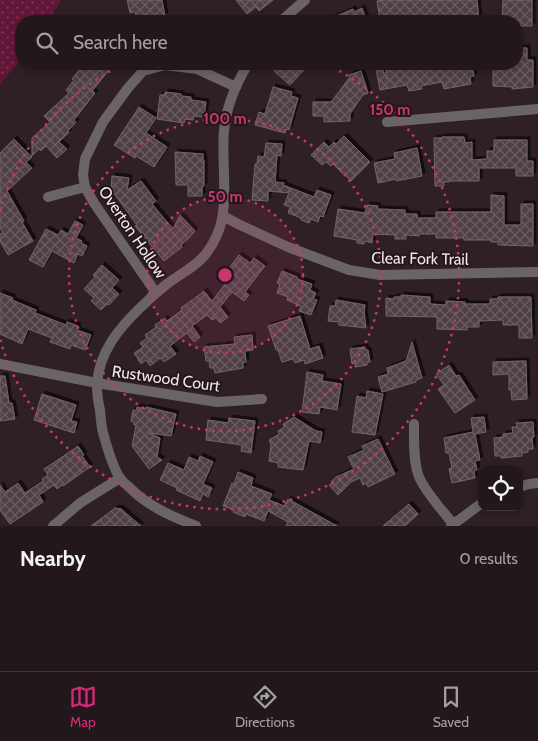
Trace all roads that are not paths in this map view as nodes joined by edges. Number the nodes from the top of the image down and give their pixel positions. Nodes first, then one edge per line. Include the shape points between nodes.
1 (305, 0) edge
2 (288, 15) edge
3 (147, 70) edge
4 (199, 70) edge
5 (245, 70) edge
6 (236, 87) junction
7 (538, 109) edge
8 (387, 122) dead end
9 (85, 187) junction
10 (48, 197) dead end
11 (223, 216) junction
12 (538, 272) edge
13 (156, 293) junction
14 (0, 364) edge
15 (97, 383) junction
16 (262, 399) dead end
17 (414, 424) dead end
18 (120, 478) junction
19 (538, 483) edge
20 (523, 486) edge
21 (478, 506) edge
22 (452, 525) edge
23 (53, 526) edge
24 (196, 526) edge

1 - 2 street
3 - 9 street, Overton Hollow via 128,88 103,122 85,159
4 - 6 street, Overton Hollow
5 - 6 street
6 - 11 street via 224,131
7 - 8 street
9 - 10 street, Overton Hollow
9 - 13 street, Overton Hollow
11 - 12 street, Clear Fork Trail via 288,247 349,270 380,275
11 - 13 street via 210,249 197,264
13 - 15 street via 117,332 107,348
14 - 15 street, Rustwood Court
15 - 16 street, Rustwood Court via 217,402
15 - 18 street via 102,430
17 - 22 street via 419,478
18 - 23 street via 80,503
18 - 24 street via 138,497
19 - 20 street
21 - 22 street

